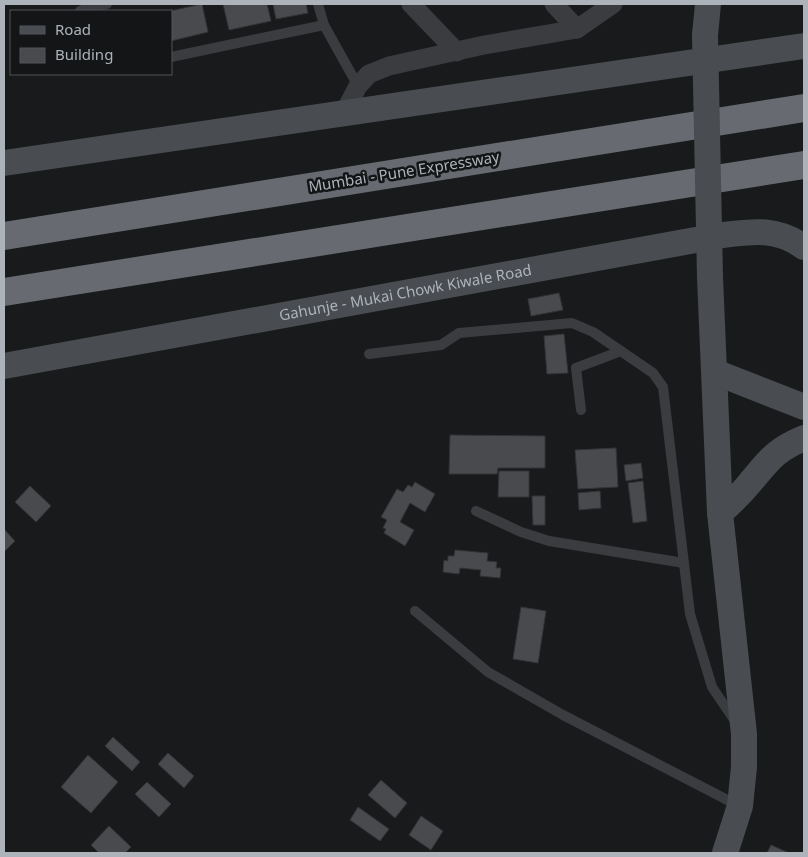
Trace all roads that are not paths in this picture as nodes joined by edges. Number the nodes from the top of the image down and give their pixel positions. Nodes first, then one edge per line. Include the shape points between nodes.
1 (107, 4) edge
2 (318, 4) edge
3 (411, 4) edge
4 (554, 4) edge
5 (613, 4) edge
6 (708, 4) edge
7 (82, 10) edge
8 (324, 25) junction
9 (577, 29) junction
10 (804, 46) edge
11 (456, 52) junction
12 (172, 57) edge
13 (358, 86) junction
14 (804, 108) edge
15 (344, 113) junction
16 (4, 163) edge
17 (804, 165) edge
18 (4, 236) edge
19 (804, 247) edge
20 (4, 292) edge
21 (621, 351) junction
22 (369, 354) dead end
23 (4, 366) edge
24 (715, 372) junction
25 (804, 407) edge
26 (581, 410) dead end
27 (804, 438) edge
28 (476, 511) dead end
29 (720, 513) junction
30 (684, 563) junction
31 (415, 611) dead end
32 (744, 734) junction
33 (740, 806) junction
34 (725, 853) edge

1 - 7 lane
2 - 8 lane
3 - 11 street
4 - 9 street
5 - 9 street
6 - 24 street, bridge via 705,35
8 - 12 lane
8 - 13 lane
9 - 11 street
10 - 15 street
11 - 13 street via 389,66 369,74
13 - 15 street
14 - 18 highway, Mumbai - Pune Expressway
15 - 16 street
17 - 20 highway
19 - 23 street, Gahunje - Mukai Chowk Kiwale Road via 791,238 759,230 723,235
21 - 22 lane via 593,332 572,323 459,333 441,345
21 - 26 lane via 576,368
21 - 30 lane via 653,373 663,387
24 - 25 street
24 - 29 street
27 - 29 street via 768,458 748,486
28 - 30 lane via 521,532 550,541
29 - 32 street
30 - 32 lane via 690,614 712,687
31 - 33 lane via 488,672 563,715
32 - 33 street
33 - 34 street

